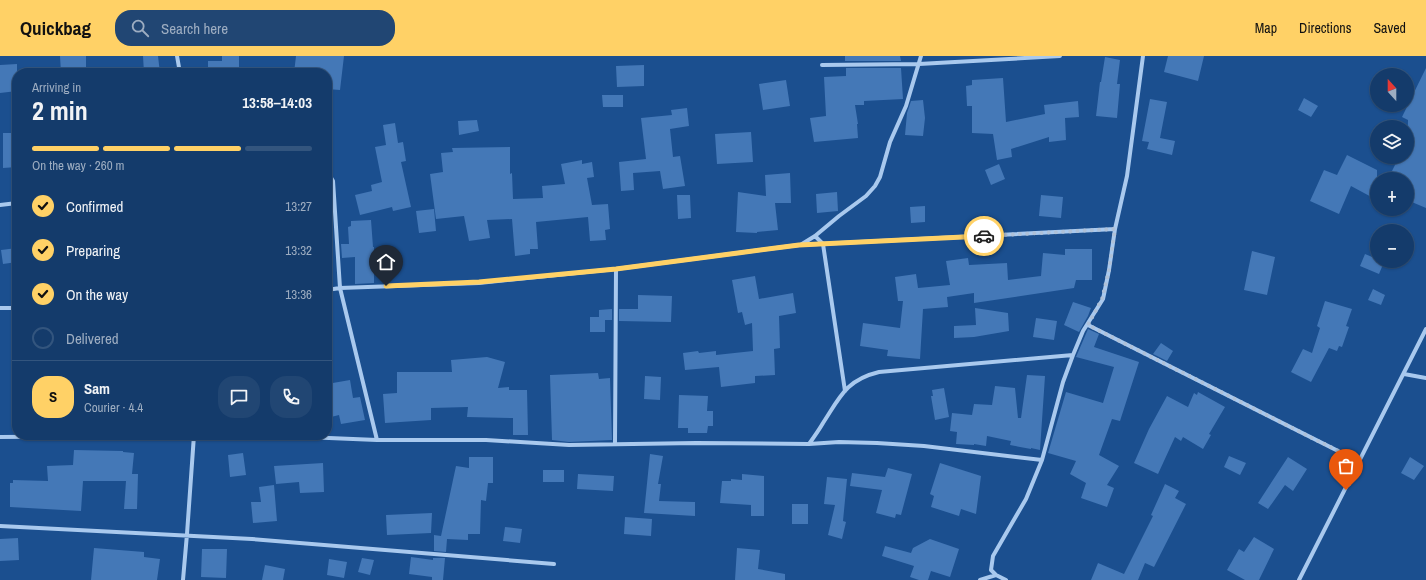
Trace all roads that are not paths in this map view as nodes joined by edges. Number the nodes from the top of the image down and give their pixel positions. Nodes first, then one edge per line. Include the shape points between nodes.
1 (177, 56) edge
2 (921, 56) edge
3 (1060, 56) edge
4 (1143, 56) edge
5 (919, 64) junction
6 (822, 65) dead end
7 (179, 68) edge
8 (332, 179) edge
9 (12, 204) edge
10 (0, 205) edge
11 (1115, 229) junction
12 (815, 236) junction
13 (823, 244) junction
14 (799, 245) junction
15 (616, 269) junction
16 (340, 288) junction
17 (332, 289) edge
18 (0, 308) edge
19 (12, 308) edge
20 (1088, 325) junction
21 (1426, 329) edge
22 (1073, 355) junction
23 (1404, 374) junction
24 (1426, 378) edge
25 (844, 391) junction
26 (0, 437) edge
27 (12, 437) edge
28 (332, 438) edge
29 (194, 440) edge
30 (377, 440) junction
31 (615, 443) junction
32 (809, 444) junction
33 (1042, 460) junction
34 (1360, 462) junction
35 (0, 526) edge
36 (187, 534) junction
37 (554, 564) dead end
38 (996, 575) junction
39 (183, 580) edge
40 (980, 580) edge
41 (1006, 580) edge
42 (1299, 580) edge

1 - 7 street
2 - 5 street
3 - 5 street
4 - 11 street via 1127,176
5 - 6 street
5 - 12 street via 906,106 875,186
8 - 16 street
9 - 10 street
11 - 13 street
11 - 20 street via 1102,299
12 - 13 street
12 - 14 street
13 - 14 street
13 - 25 street
14 - 15 street
15 - 16 street via 479,282
15 - 31 street
16 - 17 street
16 - 30 street
18 - 19 street
20 - 22 street
20 - 34 street
21 - 23 street
22 - 25 street via 879,372 866,375
22 - 33 street
23 - 24 street
23 - 34 street
25 - 32 street
26 - 27 street
28 - 30 street
29 - 36 street
30 - 31 street via 486,440 569,445
31 - 32 street
32 - 33 street via 869,442
33 - 38 street via 1026,499 993,556 992,570
34 - 42 street
35 - 36 street
36 - 37 street
36 - 39 street
38 - 40 street
38 - 41 street

